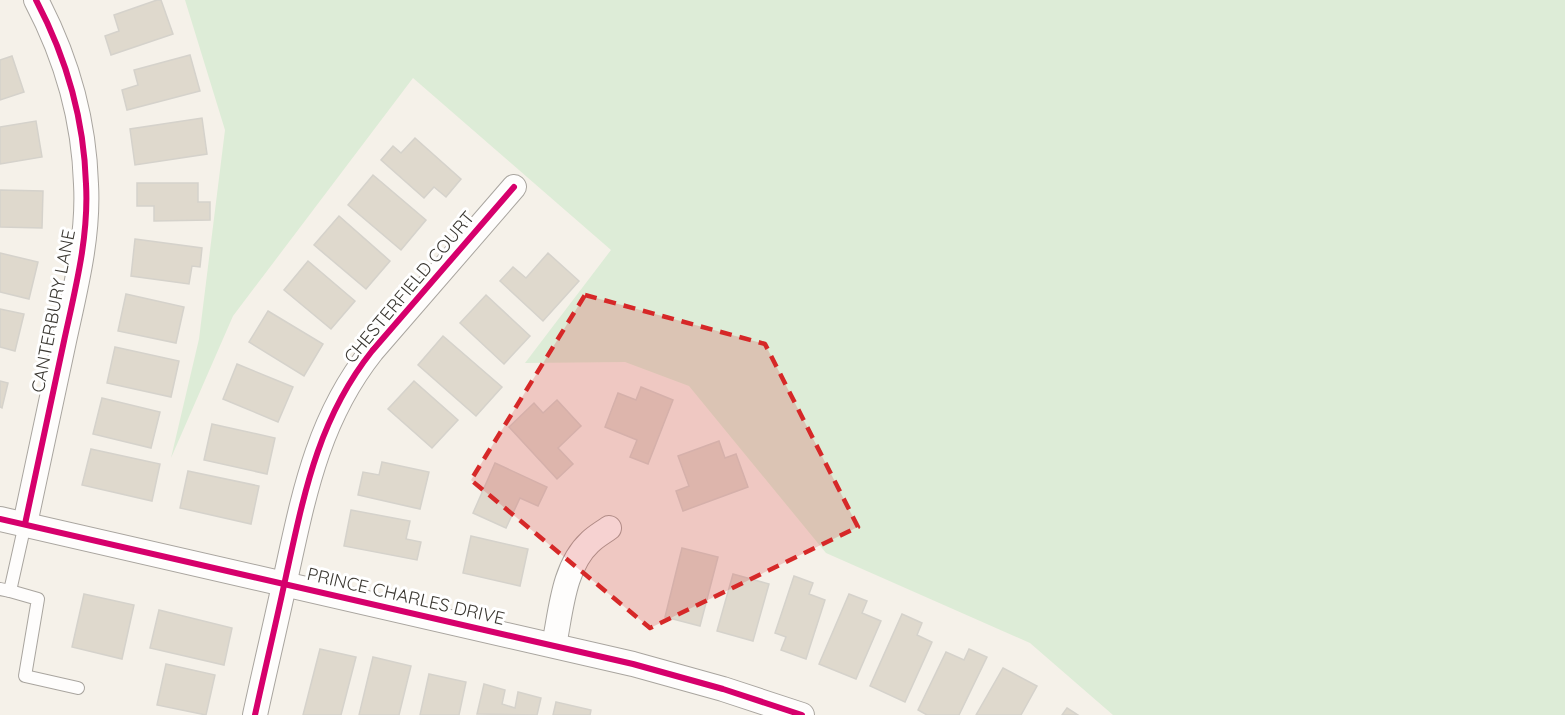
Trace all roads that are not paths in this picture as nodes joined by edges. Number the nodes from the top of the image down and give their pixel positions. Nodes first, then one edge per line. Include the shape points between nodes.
1 (36, 0) edge
2 (514, 187) dead end
3 (0, 519) edge
4 (25, 524) junction
5 (609, 528) dead end
6 (285, 585) junction
7 (5, 590) edge
8 (554, 645) junction
9 (78, 688) dead end
10 (762, 708) edge
11 (255, 715) edge
12 (802, 715) edge

1 - 4 street, CANTERBURY LANE via 74,96 84,155 86,206 79,270
2 - 6 street, CHESTERFIELD COURT via 372,351 347,386 311,467
3 - 4 street, PRINCE CHARLES DRIVE
4 - 6 street, PRINCE CHARLES DRIVE
4 - 7 lane
5 - 8 street via 589,543 570,573
6 - 8 street, PRINCE CHARLES DRIVE
6 - 11 street, CHESTERFIELD COURT
7 - 9 lane via 38,599 25,676
8 - 10 street, PRINCE CHARLES DRIVE via 680,676
10 - 12 street, PRINCE CHARLES DRIVE

